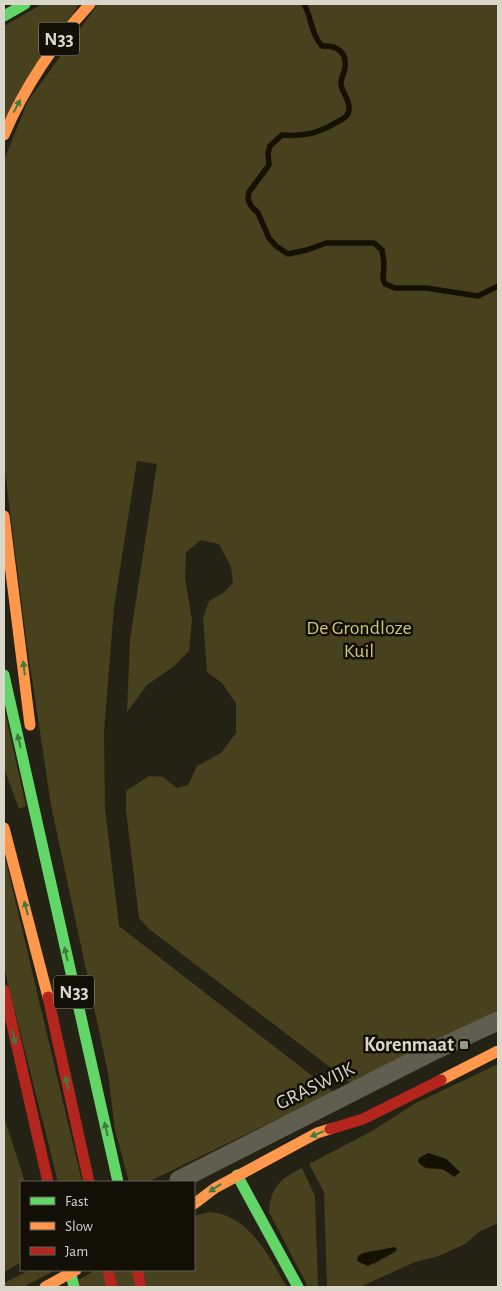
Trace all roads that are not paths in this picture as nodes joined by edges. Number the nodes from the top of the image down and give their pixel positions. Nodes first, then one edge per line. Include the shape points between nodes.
1 (25, 4) edge
2 (90, 4) edge
3 (4, 16) edge
4 (4, 135) edge
5 (4, 516) edge
6 (4, 675) edge
7 (32, 806) junction
8 (4, 828) edge
9 (4, 990) edge
10 (498, 1021) edge
11 (498, 1051) edge
12 (363, 1119) junction
13 (340, 1138) dead end
14 (31, 1157) dead end
15 (237, 1175) junction
16 (117, 1180) edge
17 (179, 1180) dead end
18 (38, 1181) edge
19 (48, 1181) edge
20 (89, 1181) edge
21 (249, 1187) junction
22 (234, 1194) dead end
23 (220, 1200) dead end
24 (195, 1204) edge
25 (195, 1205) edge
26 (70, 1271) edge
27 (74, 1271) edge
28 (108, 1271) edge
29 (137, 1271) edge
30 (45, 1287) edge
31 (74, 1287) edge
32 (112, 1287) edge
33 (141, 1287) edge
34 (298, 1287) edge

1 - 3 main road
4 -> 2 main road, N33 via 43,60
7 -> 5 main road, N33 via 30,717
7 -> 6 main road, N33
16 -> 7 main road, N33
20 -> 8 main road via 41,966
9 -> 19 main road
10 - 17 street, GRASWIJK
11 - 12 main road
12 - 13 main road
12 -> 15 main road via 317,1134
14 - 18 main road
15 - 21 main road
15 -> 24 main road
21 - 22 main road
21 - 34 main road
23 - 25 main road
26 - 31 main road
27 - 30 main road
28 - 32 main road
29 - 33 main road

